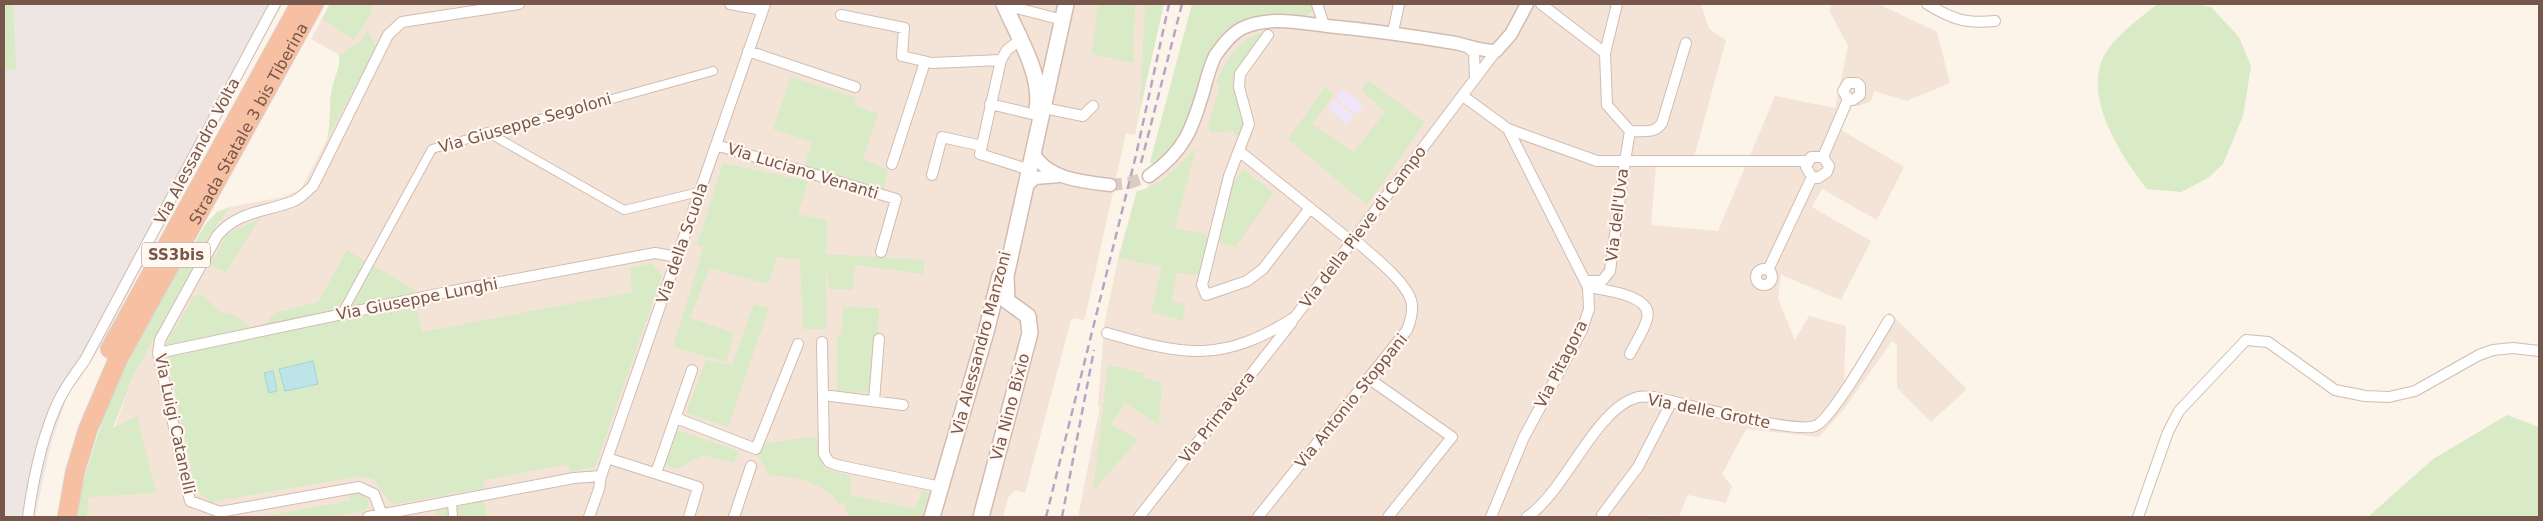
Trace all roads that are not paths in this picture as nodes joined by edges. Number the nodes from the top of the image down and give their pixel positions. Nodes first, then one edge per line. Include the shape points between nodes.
1 (275, 4) edge
2 (300, 4) edge
3 (314, 4) edge
4 (519, 4) edge
5 (730, 4) edge
6 (1003, 4) edge
7 (1066, 4) edge
8 (1317, 4) edge
9 (1399, 4) edge
10 (1527, 4) edge
11 (1541, 4) edge
12 (1617, 4) edge
13 (1926, 4) edge
14 (764, 7) edge
15 (841, 15) dead end
16 (1063, 20) junction
17 (1995, 21) dead end
18 (1324, 25) junction
19 (1393, 32) junction
20 (1268, 35) dead end
21 (1020, 40) junction
22 (1686, 43) dead end
23 (1465, 45) junction
24 (748, 51) junction
25 (1496, 51) junction
26 (1605, 53) junction
27 (1028, 59) junction
28 (1054, 59) junction
29 (1001, 60) junction
30 (924, 62) junction
31 (713, 72) dead end
32 (1475, 79) junction
33 (855, 87) dead end
34 (1463, 96) junction
35 (1848, 99) dead end
36 (990, 104) junction
37 (1094, 106) dead end
38 (1040, 112) junction
39 (1508, 129) junction
40 (1630, 131) junction
41 (487, 132) junction
42 (716, 145) junction
43 (981, 150) junction
44 (1239, 151) junction
45 (1034, 154) junction
46 (1823, 157) junction
47 (1625, 161) junction
48 (1807, 161) junction
49 (892, 164) dead end
50 (1024, 168) junction
51 (932, 175) dead end
52 (1062, 176) junction
53 (1149, 176) tunnel mouth
54 (1812, 177) junction
55 (1027, 185) junction
56 (1110, 185) tunnel mouth
57 (699, 192) junction
58 (1310, 208) junction
59 (1352, 239) junction
60 (881, 252) dead end
61 (677, 257) junction
62 (1768, 270) dead end
63 (999, 279) junction
64 (1587, 284) junction
65 (1004, 305) junction
66 (341, 315) junction
67 (1295, 317) junction
68 (1889, 320) dead end
69 (986, 332) junction
70 (1107, 332) dead end
71 (879, 339) dead end
72 (822, 342) dead end
73 (798, 344) dead end
74 (2539, 351) edge
75 (158, 353) junction
76 (1630, 354) dead end
77 (692, 370) dead end
78 (1368, 378) junction
79 (823, 395) junction
80 (874, 401) junction
81 (1672, 401) junction
82 (903, 405) dead end
83 (676, 418) junction
84 (607, 458) junction
85 (751, 466) dead end
86 (656, 473) junction
87 (599, 479) junction
88 (941, 487) junction
89 (452, 502) junction
90 (220, 515) edge
91 (382, 515) junction
92 (1602, 515) dead end
93 (28, 517) edge
94 (56, 517) edge
95 (67, 517) edge
96 (368, 517) edge
97 (454, 517) edge
98 (583, 517) edge
99 (589, 517) edge
100 (689, 517) edge
101 (734, 517) edge
102 (932, 517) edge
103 (982, 517) edge
104 (1139, 517) edge
105 (1258, 517) edge
106 (1388, 517) edge
107 (1491, 517) edge
108 (1527, 517) edge
109 (2138, 517) edge

1 - 93 street, Via Alessandro Volta via 86,360 57,403 42,450
2 - 94 highway, Strada Statale 3 bis Tiberina / SS3bis via 108,352 76,426 64,468
3 - 95 highway, Strada Statale 3 bis Tiberina / SS3bis via 118,359 88,429 75,472
4 - 75 street, Via Luigi Catanelli via 402,22 388,35 313,186 296,200 237,218 226,225 160,340
5 - 14 street
6 - 16 street
6 - 21 main road, Via Alessandro Manzoni
7 - 16 main road, Via Alessandro Manzoni
8 - 18 street
9 - 19 street
10 - 25 street, Via della Pieve di Campo via 1511,34
11 - 26 street
12 - 26 street
13 - 17 street via 1949,18 1973,23
14 - 24 street, Via della Scuola
15 - 30 street via 904,28 902,56
16 - 28 main road, Via Alessandro Manzoni
18 - 19 street
18 - 53 street via 1265,21 1243,28 1226,42 1214,59 1183,146 1168,163
19 - 23 street
20 - 44 street via 1240,74 1239,87 1249,124
21 - 27 main road, Via Alessandro Manzoni
21 - 29 street
22 - 40 street via 1662,123 1651,131
23 - 25 street
23 - 32 street via 1474,53
24 - 33 street
24 - 42 street, Via della Scuola
25 - 32 street, Via della Pieve di Campo
26 - 40 street via 1607,105
27 - 28 main road via 1041,66
27 - 38 main road, Via Alessandro Manzoni
28 - 38 main road, Via Alessandro Manzoni
29 - 30 street
29 - 36 street
30 - 49 street
31 - 41 street, Via Giuseppe Segoloni
32 - 34 street, Via della Pieve di Campo
34 - 39 street, Via dell'Uva
34 - 59 street, Via della Pieve di Campo
35 - 46 street
36 - 38 street
36 - 43 street
37 - 38 street via 1083,116
38 - 45 main road, Via Alessandro Manzoni
38 - 50 main road, Via Alessandro Manzoni
39 - 47 street, Via dell'Uva via 1597,161
39 - 64 street, Via dell'Uva
40 - 47 street
41 - 57 street via 624,210
41 - 66 street, Via Giuseppe Segoloni via 432,149
42 - 57 street, Via della Scuola
42 - 60 street, Via Luciano Venanti via 896,199
43 - 50 street
43 - 51 street via 942,137
44 - 58 street, Via Antonio Stoppani
44 - 58 street via 1229,176 1202,285 1206,295 1247,281 1263,269
45 - 52 street via 1042,164
45 - 55 main road, Via Alessandro Manzoni
46 - 48 street via 1811,157
46 - 54 street via 1829,166 1828,172 1818,178
47 - 48 street
47 - 64 street, Via dell'Uva via 1610,271 1602,281
48 - 54 street via 1806,167
50 - 63 main road, Via Alessandro Manzoni
52 - 55 street via 1041,177
52 - 56 street
54 - 62 street
55 - 65 main road, Via Alessandro Manzoni via 1006,276
57 - 61 street, Via della Scuola
58 - 59 street, Via Antonio Stoppani
59 - 67 street, Via della Pieve di Campo
59 - 78 street, Via Antonio Stoppani via 1405,288 1412,301 1408,330
61 - 66 street, Via Giuseppe Lunghi via 655,253
61 - 84 street, Via della Scuola
63 - 65 main road
63 - 69 main road, Via Alessandro Manzoni
64 - 76 street via 1628,296 1643,303 1648,311 1647,320
64 - 107 street, Via Pitagora via 1589,309 1582,330 1524,437
65 - 69 main road
65 - 103 main road, Via Nino Bixio via 1028,316 1030,333
66 - 75 street, Via Giuseppe Lunghi
67 - 70 street, Via della Pieve di Campo via 1268,334 1241,345 1205,352 1179,352
67 - 104 street, Via Primavera
68 - 81 street, Via delle Grotte via 1830,413 1816,426 1792,428
69 - 88 main road, Via Alessandro Manzoni
71 - 80 street
72 - 79 street
73 - 83 street via 756,449
74 - 109 street via 2493,350 2415,391 2390,397 2335,390 2268,342 2246,340 2180,411 2168,432
75 - 90 street, Via Luigi Catanelli via 190,501
77 - 83 street
78 - 105 street, Via Antonio Stoppani
78 - 106 street via 1452,437
79 - 80 street
79 - 88 street via 824,454 829,462
80 - 82 street
81 - 92 street via 1638,467
81 - 108 street, Via delle Grotte via 1639,397 1616,410 1579,453 1541,508
83 - 86 street
84 - 86 street
84 - 87 street, Via della Scuola
85 - 101 street
86 - 100 street via 698,487
87 - 89 street via 574,478
87 - 98 street, Via della Scuola
87 - 99 street, Via della Scuola via 599,490
88 - 102 main road, Via Alessandro Manzoni
89 - 91 street
89 - 97 street
90 - 91 street, Via Luigi Catanelli via 355,486 374,494
91 - 96 street

